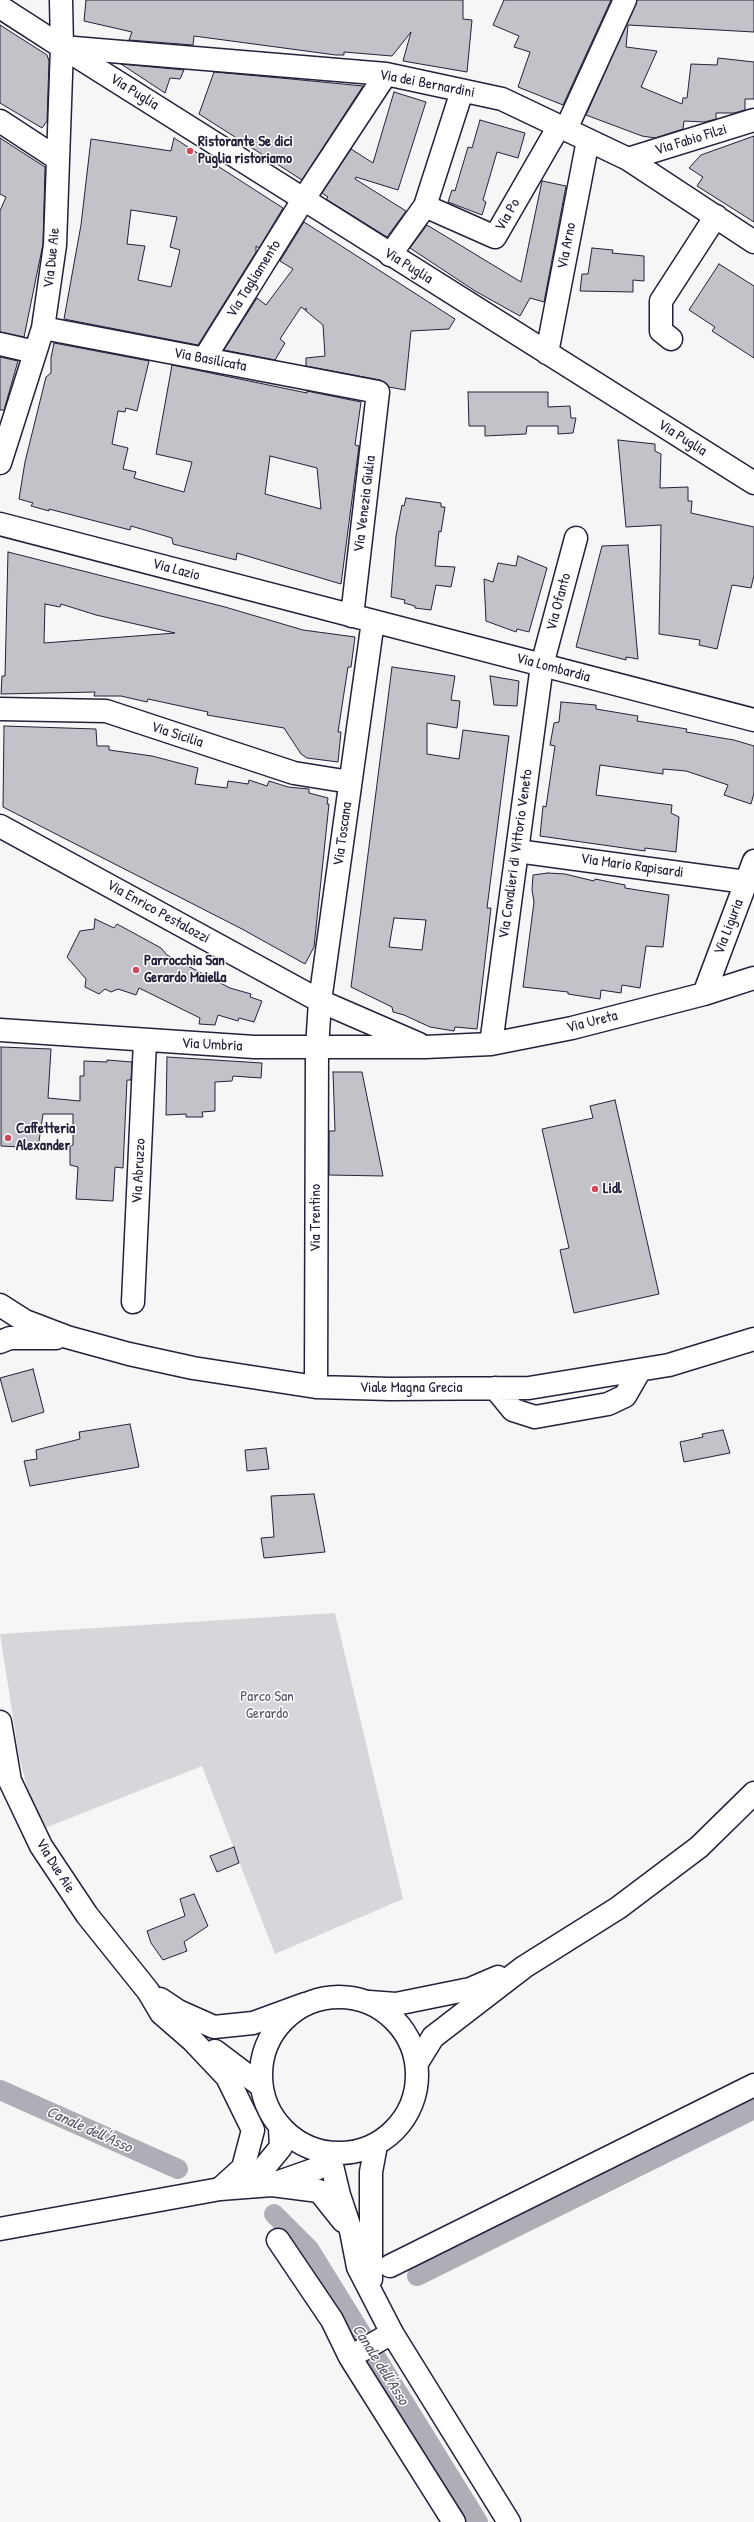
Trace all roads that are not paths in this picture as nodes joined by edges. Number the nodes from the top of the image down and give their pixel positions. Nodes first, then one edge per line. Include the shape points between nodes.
1 (60, 0) edge
2 (625, 0) edge
3 (0, 7) edge
4 (62, 47) junction
5 (386, 74) junction
6 (462, 90) junction
7 (754, 120) edge
8 (0, 121) edge
9 (562, 128) junction
10 (588, 140) junction
11 (58, 159) junction
12 (628, 159) junction
13 (303, 200) junction
14 (425, 206) junction
15 (716, 216) junction
16 (754, 242) edge
17 (390, 255) junction
18 (43, 328) junction
19 (671, 339) dead end
20 (0, 344) edge
21 (35, 352) junction
22 (547, 353) junction
23 (204, 359) junction
24 (378, 392) joint
25 (0, 463) edge
26 (754, 483) edge
27 (0, 524) edge
28 (576, 538) dead end
29 (352, 616) junction
30 (373, 621) junction
31 (542, 665) junction
32 (0, 709) edge
33 (754, 720) edge
34 (350, 782) junction
35 (0, 826) edge
36 (517, 851) junction
37 (754, 861) edge
38 (746, 882) junction
39 (754, 978) edge
40 (704, 994) junction
41 (320, 1001) junction
42 (0, 1030) edge
43 (145, 1041) junction
44 (491, 1044) junction
45 (425, 1047) junction
46 (317, 1048) junction
47 (133, 1302) dead end
48 (0, 1305) edge
49 (3, 1337) edge
50 (67, 1337) junction
51 (754, 1339) edge
52 (640, 1370) junction
53 (316, 1387) junction
54 (495, 1388) junction
55 (0, 1722) edge
56 (754, 1793) edge
57 (524, 1967) junction
58 (148, 1991) junction
59 (367, 2002) junction
60 (305, 2004) junction
61 (192, 2040) junction
62 (417, 2063) junction
63 (260, 2084) junction
64 (754, 2085) edge
65 (280, 2128) junction
66 (376, 2145) junction
67 (329, 2153) junction
68 (272, 2185) junction
69 (220, 2189) junction
70 (0, 2229) edge
71 (351, 2231) junction
72 (278, 2240) dead end
73 (390, 2266) dead end
74 (371, 2292) junction
75 (392, 2333) junction
76 (350, 2357) junction
77 (454, 2522) edge
78 (508, 2522) edge

1 - 4 street, Via Due Aie
2 - 9 street
3 - 4 street, Via Puglia
4 - 5 street, Via dei Bernardini
4 - 11 street, Via Due Aie
4 - 13 street, Via Puglia
5 - 6 street, Via dei Bernardini
5 - 13 street, Via Tagliamento
6 - 9 street, Via dei Bernardini via 502,99
6 - 14 street
7 - 12 street, Via Fabio Filzi
8 - 11 street
9 - 10 street, Via dei Bernardini
9 - 14 street, Via Po via 495,237
10 - 12 street, Via dei Bernardini
10 - 22 street, Via Arno
11 - 18 street, Via Due Aie via 55,245
12 - 15 street, Via dei Bernardini
13 - 17 street, Via Puglia
13 - 23 street, Via Tagliamento
14 - 17 street
15 - 16 street, Via dei Bernardini
15 - 19 street via 661,301 661,331
17 - 22 street, Via Puglia
18 - 21 street, Via Due Aie
18 - 23 street, Via Basilicata
20 - 21 street
21 - 25 street, Via Due Aie
22 - 26 street, Via Puglia
23 - 24 street, Via Basilicata
24 - 29 street, Via Venezia Giulia
27 - 29 street, Via Lazio
28 - 31 street, Via Ofanto
29 - 30 street, Via Lombardia
30 - 31 street, Via Lombardia
30 - 34 street, Via Toscana
31 - 33 street, Via Lombardia
31 - 36 street, Via Cavalieri di Vittorio Veneto
32 - 34 street, Via Sicilia via 106,712 294,774
34 - 41 street, Via Toscana
35 - 41 street, Via Enrico Pestalozzi
36 - 38 street, Via Mario Rapisardi
36 - 44 street, Via Cavalieri di Vittorio Veneto
37 - 38 street, Via Liguria
38 - 40 street, Via Liguria
39 - 40 street, Via Ureta
40 - 44 street, Via Ureta via 572,1028
41 - 45 street, Via Enrico Pestalozzi
41 - 46 street, Via Toscana
42 - 43 street, Via Umbria
43 - 46 street, Via Umbria
43 - 47 street, Via Abruzzo
44 - 45 street, Via Ureta
45 - 46 street, Via Umbria
46 - 53 street, Via Trentino
48 - 50 street, Viale Magna Grecia via 25,1321
49 - 50 street, Viale Magna Grecia
50 - 53 street, Viale Magna Grecia via 193,1368
51 - 52 street, Viale Magna Grecia via 669,1365
52 - 54 street, Viale Magna Grecia via 529,1388
52 - 54 street via 625,1396 608,1404 535,1417 513,1410
53 - 54 street, Viale Magna Grecia via 390,1390
55 - 58 street, Via Due Aie via 10,1781 41,1846 87,1915
56 - 57 street via 699,1847 618,1908
57 - 59 street via 470,1989 396,2004
57 - 62 street via 433,2037
58 - 60 street, Via Due Aie via 178,2011 214,2027 253,2023
58 - 61 street, Via Due Aie via 161,2013
59 - 60 street via 339,1997
59 - 62 street via 385,2011 400,2026 411,2043
60 - 63 street via 285,2018 270,2037 262,2060
61 - 63 street, Via Due Aie via 216,2051
61 - 69 street, Via Due Aie via 226,2077 253,2130 243,2168
62 - 66 street via 417,2087 410,2110 395,2130
63 - 65 street via 267,2108
64 - 73 street
65 - 67 street via 294,2140 311,2149
65 - 69 street via 281,2147 263,2169
66 - 67 street via 353,2153
66 - 74 street via 371,2172
67 - 68 street via 316,2169
67 - 71 street
68 - 69 street
68 - 71 street via 319,2191
69 - 70 street
71 - 74 street via 358,2267
72 - 76 street via 332,2320
74 - 75 street
75 - 76 street
75 - 78 street
76 - 77 street

